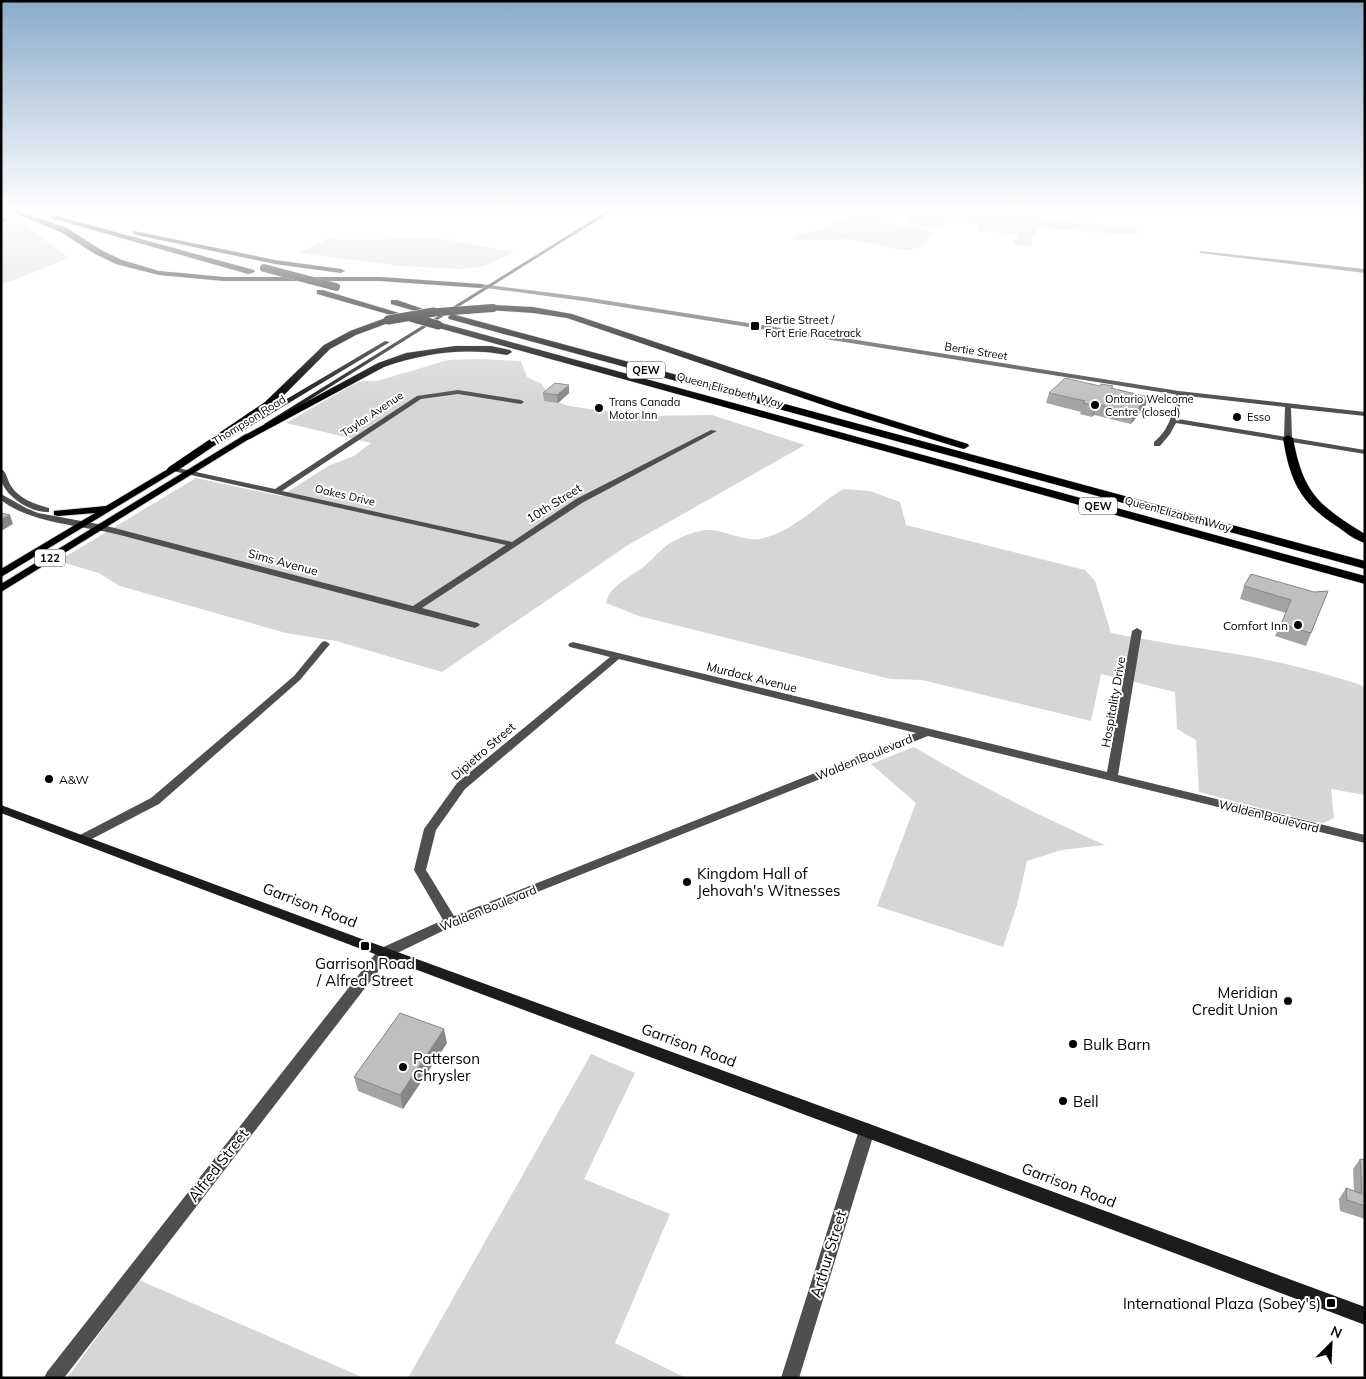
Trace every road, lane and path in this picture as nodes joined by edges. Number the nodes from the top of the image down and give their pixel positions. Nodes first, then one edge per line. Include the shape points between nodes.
1 (184, 275) edge
2 (263, 275) edge
3 (292, 275) edge
4 (385, 275) edge
5 (503, 275) edge
6 (486, 285) junction
7 (355, 292) dead end
8 (384, 300) dead end
9 (1179, 393) junction
10 (522, 402) dead end
11 (1288, 405) junction
12 (1365, 414) edge
13 (783, 419) junction
14 (1175, 421) junction
15 (713, 431) dead end
16 (246, 437) junction
17 (1288, 438) junction
18 (1157, 444) dead end
19 (1365, 452) edge
20 (173, 469) junction
21 (1, 471) edge
22 (189, 473) junction
23 (277, 491) junction
24 (1, 496) edge
25 (114, 505) junction
26 (58, 513) junction
27 (85, 523) junction
28 (100, 527) junction
29 (1365, 539) edge
30 (511, 544) junction
31 (1346, 560) junction
32 (1365, 565) edge
33 (1, 574) edge
34 (1365, 580) edge
35 (1, 589) edge
36 (415, 609) junction
37 (475, 624) dead end
38 (1137, 632) dead end
39 (325, 644) dead end
40 (573, 645) dead end
41 (617, 656) junction
42 (925, 733) junction
43 (1112, 777) junction
44 (1, 809) edge
45 (82, 839) junction
46 (1365, 839) edge
47 (451, 922) junction
48 (384, 953) junction
49 (867, 1130) junction
50 (1365, 1316) edge
51 (53, 1378) edge
52 (790, 1378) edge

1 - 6 highway
2 - 13 highway, Queen Elizabeth Way / QEW, bridge
3 - 7 highway, bridge
4 - 6 highway
5 - 6 main road, Thompson Road / 122
6 - 9 street, Bertie Street
6 - 16 main road, Thompson Road / 122
6 - 20 main road, Thompson Road / 122
8 - 31 highway, Queen Elizabeth Way / QEW, bridge
9 - 11 street, Bertie Street
9 - 14 street
10 - 23 street, Taylor Avenue via 458,392 419,397
11 - 12 street, Bertie Street
11 - 17 street
13 - 16 highway via 530,356 491,349 455,349 406,356 381,365
13 - 34 highway, Queen Elizabeth Way / QEW
14 - 17 street
14 - 18 street
15 - 30 street, 10th Street via 579,501
16 - 22 main road, Thompson Road / 122
17 - 19 street
17 - 29 highway via 1296,478 1306,497 1325,514
20 - 22 street, Oakes Drive
20 - 25 main road, Thompson Road / 122
20 - 31 highway, bridge via 269,404 327,347 353,333 388,320 431,312 493,308 550,312 918,432
21 - 26 street, Sims Avenue via 2,479 11,492 38,508
22 - 23 street, Oakes Drive
22 - 28 main road, Thompson Road / 122
23 - 30 street, Oakes Drive
24 - 27 street, Sims Avenue via 30,512 71,523
25 - 26 main road via 84,512
25 - 27 main road, Thompson Road / 122
26 - 27 street, Sims Avenue
27 - 28 street, Sims Avenue
27 - 33 main road, Thompson Road / 122
28 - 35 main road, Thompson Road / 122
28 - 36 street, Sims Avenue
30 - 36 street, 10th Street
31 - 32 highway, Queen Elizabeth Way / QEW
36 - 37 street, Sims Avenue
38 - 43 street, Hospitality Drive
39 - 45 street via 294,680 155,800
40 - 41 street, Murdock Avenue
41 - 42 street, Murdock Avenue
41 - 47 street, Dipietro Street via 461,786 430,829 420,870
42 - 43 street, Walden Boulevard
42 - 47 street, Walden Boulevard
43 - 46 street, Walden Boulevard
44 - 45 main road, Garrison Road
45 - 48 main road, Garrison Road
47 - 48 street, Walden Boulevard
48 - 49 main road, Garrison Road
48 - 51 street, Alfred Street
49 - 50 main road, Garrison Road
49 - 52 street, Arthur Street

